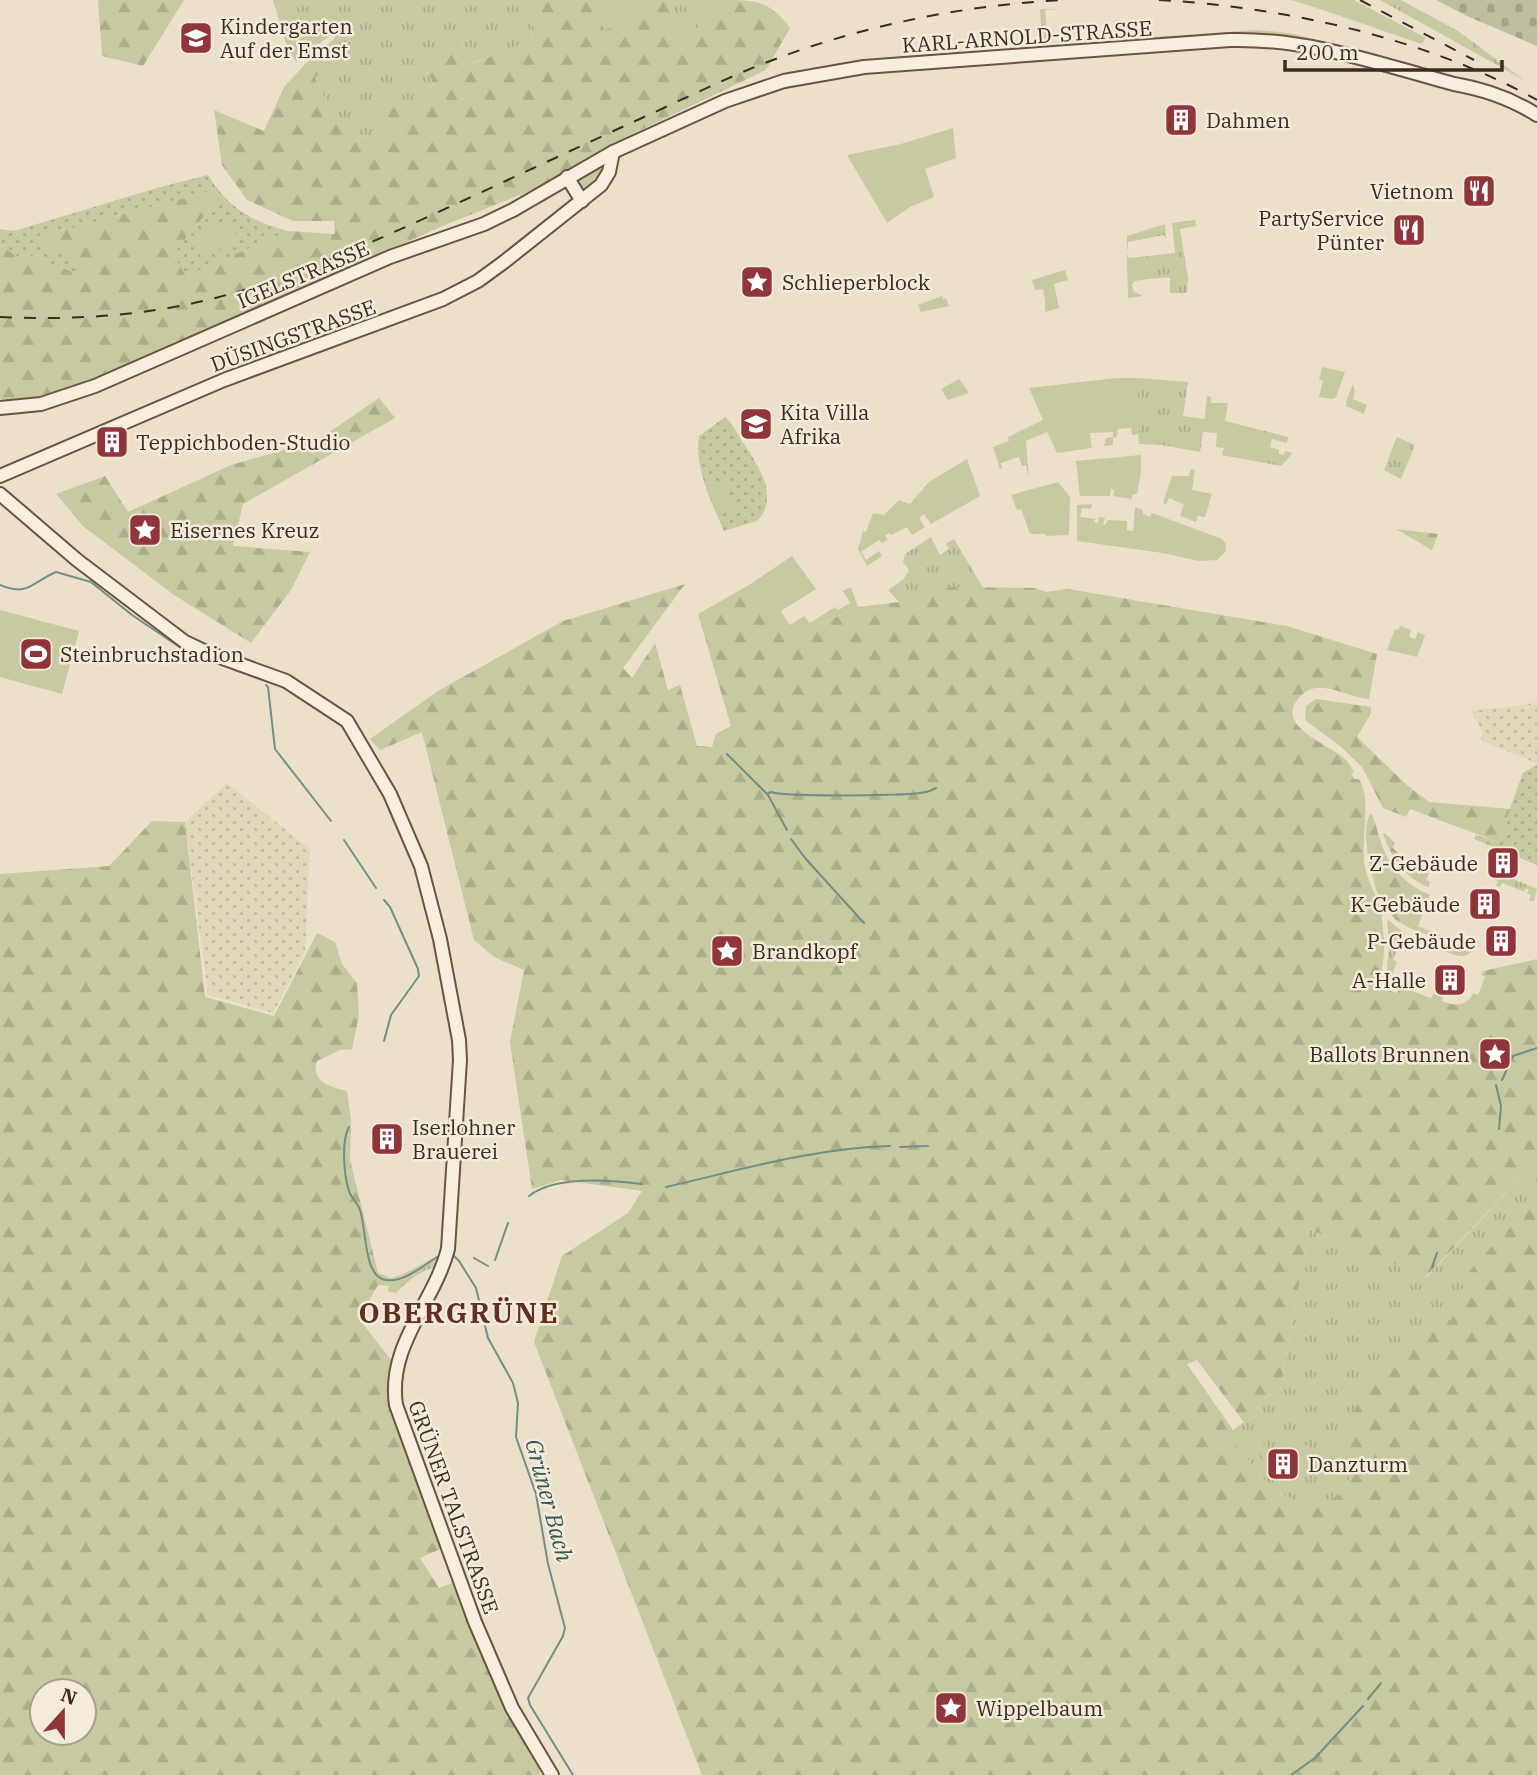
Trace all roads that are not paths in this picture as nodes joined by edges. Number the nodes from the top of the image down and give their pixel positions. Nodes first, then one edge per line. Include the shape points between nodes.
1 (1454, 84) junction
2 (1537, 115) edge
3 (1537, 122) edge
4 (613, 152) junction
5 (567, 177) junction
6 (582, 201) junction
7 (0, 408) edge
8 (0, 476) edge
9 (0, 494) edge
10 (552, 1775) edge

1 - 2 main road, KARL-ARNOLD-STRASSE via 1490,93
1 - 3 main road, KARL-ARNOLD-STRASSE
1 - 4 main road, KARL-ARNOLD-STRASSE via 1266,39 864,67 784,81 725,101
4 - 5 main road, IGELSTRASSE
4 - 6 main road, DÜSINGSTRASSE via 601,185
5 - 6 main road
5 - 7 main road, IGELSTRASSE via 484,224 390,257 95,386 41,404
6 - 8 main road, DÜSINGSTRASSE via 478,281 443,299 223,380
9 - 10 main road, GRÜNER TALSTRASSE via 185,642 286,681 347,721 390,794 421,866 440,939 460,1060 446,1254 399,1356 394,1375 396,1405 501,1684

